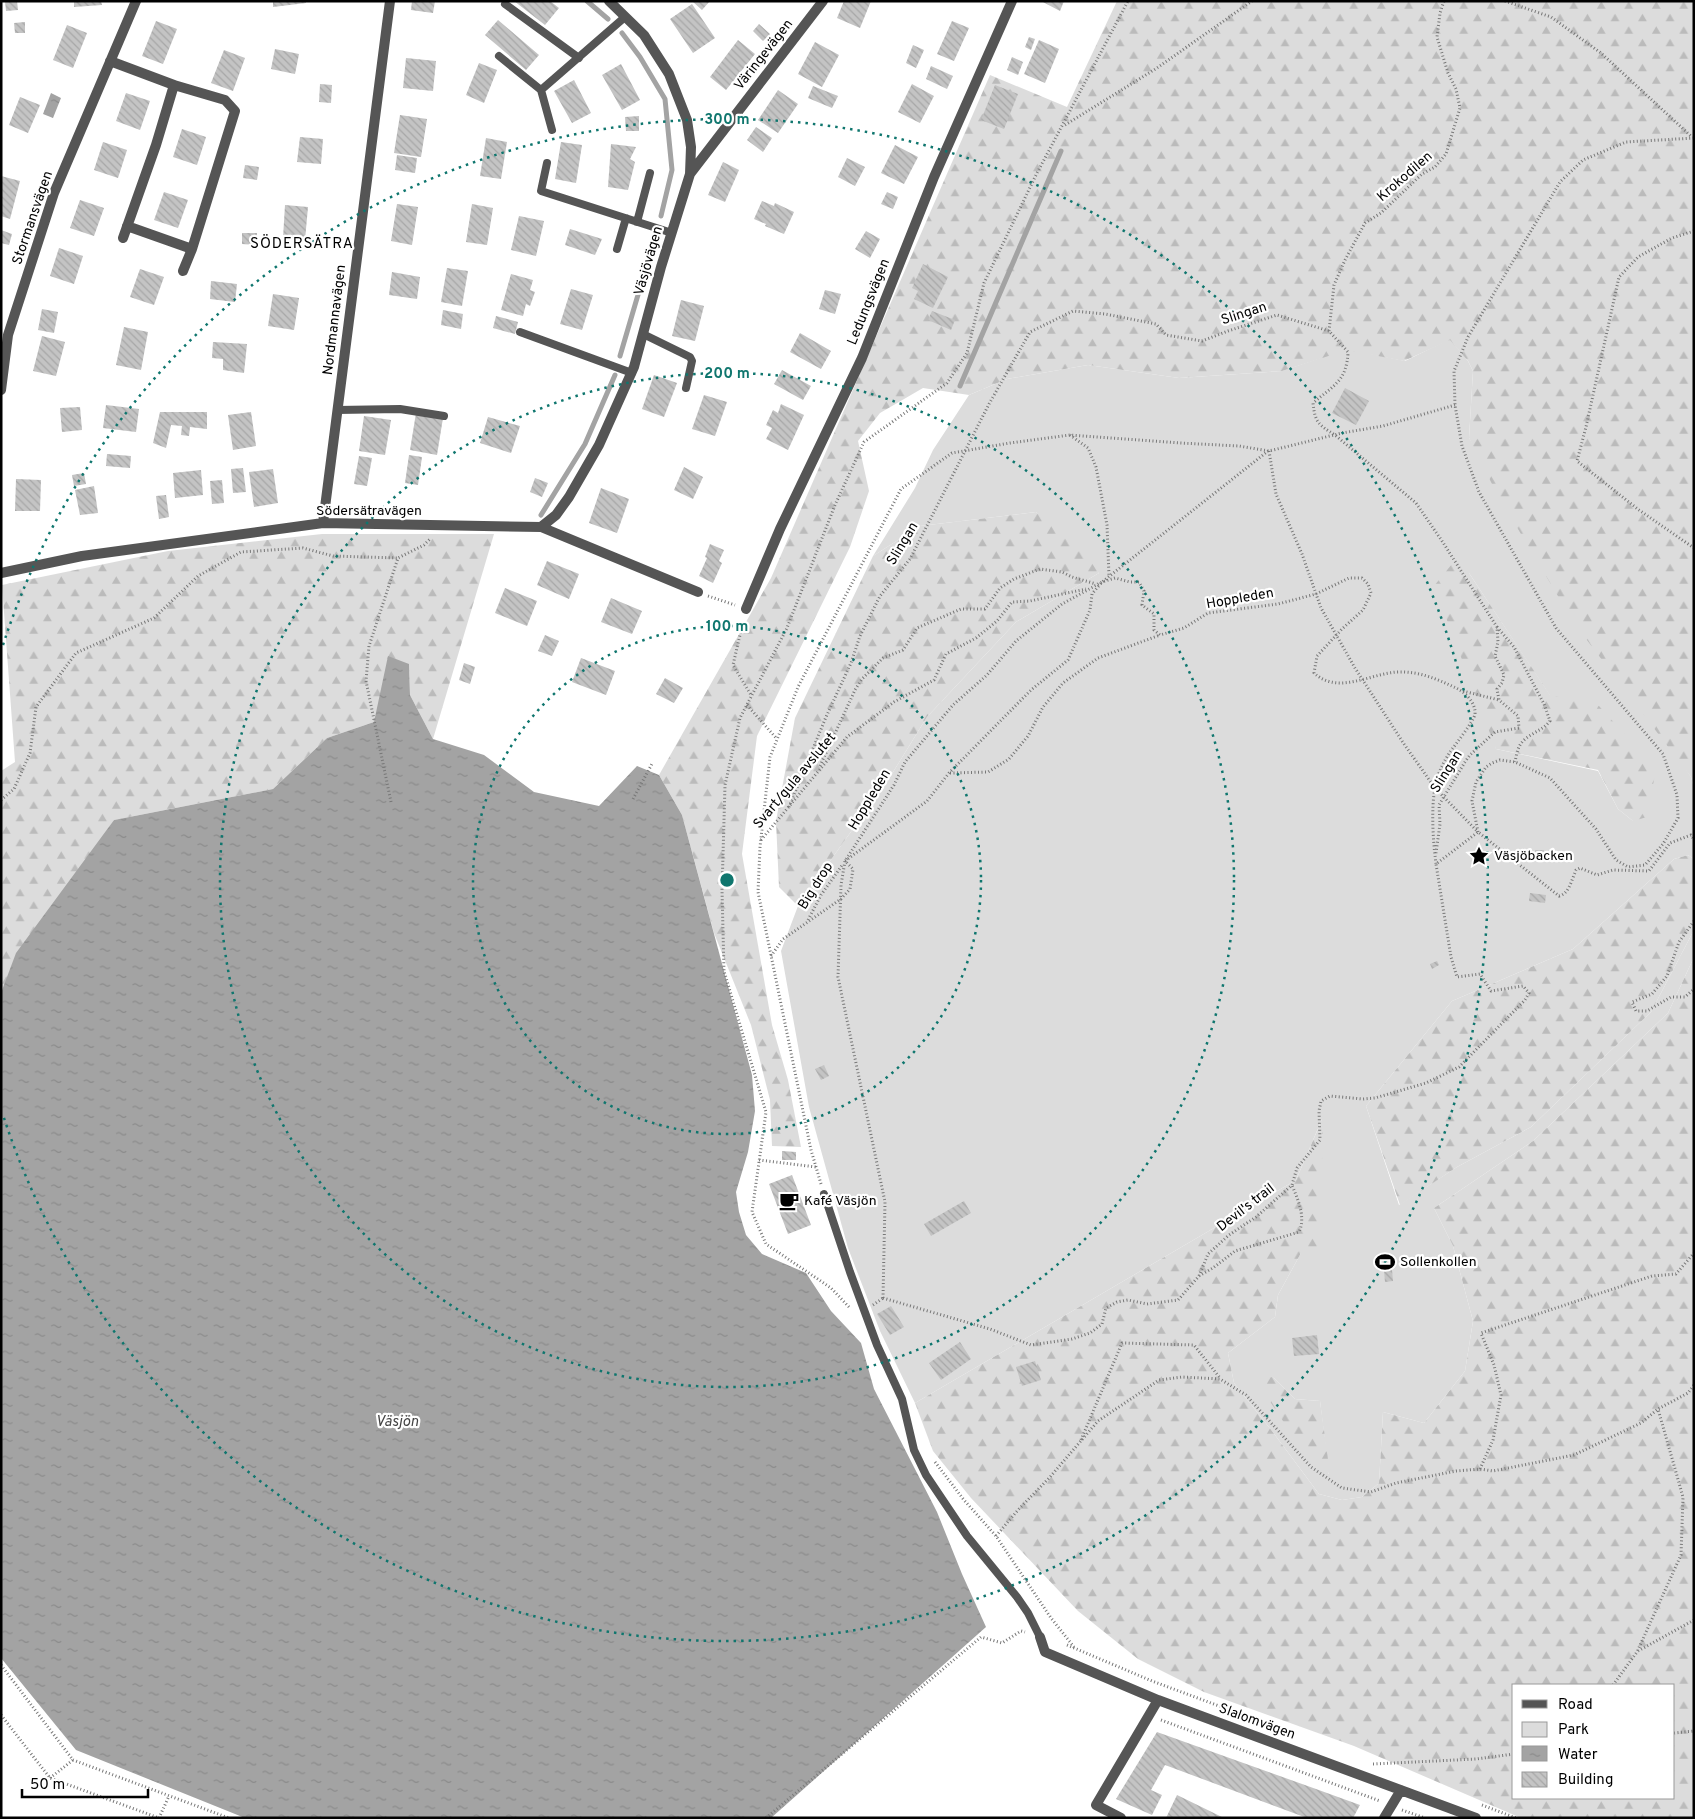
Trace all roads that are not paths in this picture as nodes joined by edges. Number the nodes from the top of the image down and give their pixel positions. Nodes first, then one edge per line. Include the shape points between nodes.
1 (136, 1) edge
2 (390, 1) edge
3 (609, 1) edge
4 (823, 1) edge
5 (1012, 1) edge
6 (505, 4) dead end
7 (625, 17) junction
8 (498, 56) dead end
9 (579, 58) junction
10 (110, 61) junction
11 (174, 85) junction
12 (541, 90) junction
13 (552, 130) dead end
14 (547, 163) dead end
15 (650, 173) dead end
16 (690, 174) junction
17 (626, 218) junction
18 (637, 222) junction
19 (127, 226) junction
20 (672, 233) junction
21 (123, 238) dead end
22 (192, 249) junction
23 (617, 249) dead end
24 (183, 271) dead end
25 (520, 332) dead end
26 (643, 334) junction
27 (632, 373) junction
28 (686, 388) dead end
29 (1, 390) edge
30 (337, 410) junction
31 (444, 416) dead end
32 (323, 523) junction
33 (541, 528) junction
34 (1, 573) edge
35 (698, 592) road end
36 (746, 609) road end
37 (824, 1194) road end
38 (1040, 1636) joint
39 (1158, 1700) junction
40 (1401, 1790) junction
41 (1121, 1818) edge
42 (1384, 1818) edge
43 (1476, 1818) edge

1 - 10 street, Stormansvägen
2 - 30 street, Nordmannavägen
3 - 7 street, Väsjövägen
4 - 16 street, Väringevägen
5 - 36 street, Ledungsvägen via 934,177 862,358 780,529
6 - 9 lane
7 - 9 lane
7 - 16 street, Väsjövägen via 644,35 669,74 686,120 691,147
8 - 12 lane
9 - 12 lane
10 - 11 street
10 - 29 street, Stormansvägen via 54,193 8,335
11 - 19 street
11 - 22 street via 225,100 235,111
12 - 13 lane
14 - 17 lane via 541,191
15 - 18 lane
16 - 20 street, Väsjövägen
17 - 18 lane
17 - 23 lane
18 - 20 lane
19 - 21 street
19 - 22 street
20 - 26 street, Väsjövägen
22 - 24 street
25 - 27 lane
26 - 27 street, Väsjövägen
26 - 28 lane via 690,357
27 - 33 street, Väsjövägen via 599,445 569,497
30 - 31 lane via 400,409
30 - 32 street, Nordmannavägen
32 - 33 street, Södersätravägen
32 - 34 street, Södersätravägen via 82,556
33 - 35 street, Södersätravägen
37 - 38 lane via 877,1345 902,1399 914,1450 926,1475 967,1536 1022,1605
38 - 39 street, Slalomvägen via 1045,1652
39 - 40 street, Slalomvägen
39 - 41 street via 1096,1805
40 - 42 street
40 - 43 street, Slalomvägen

